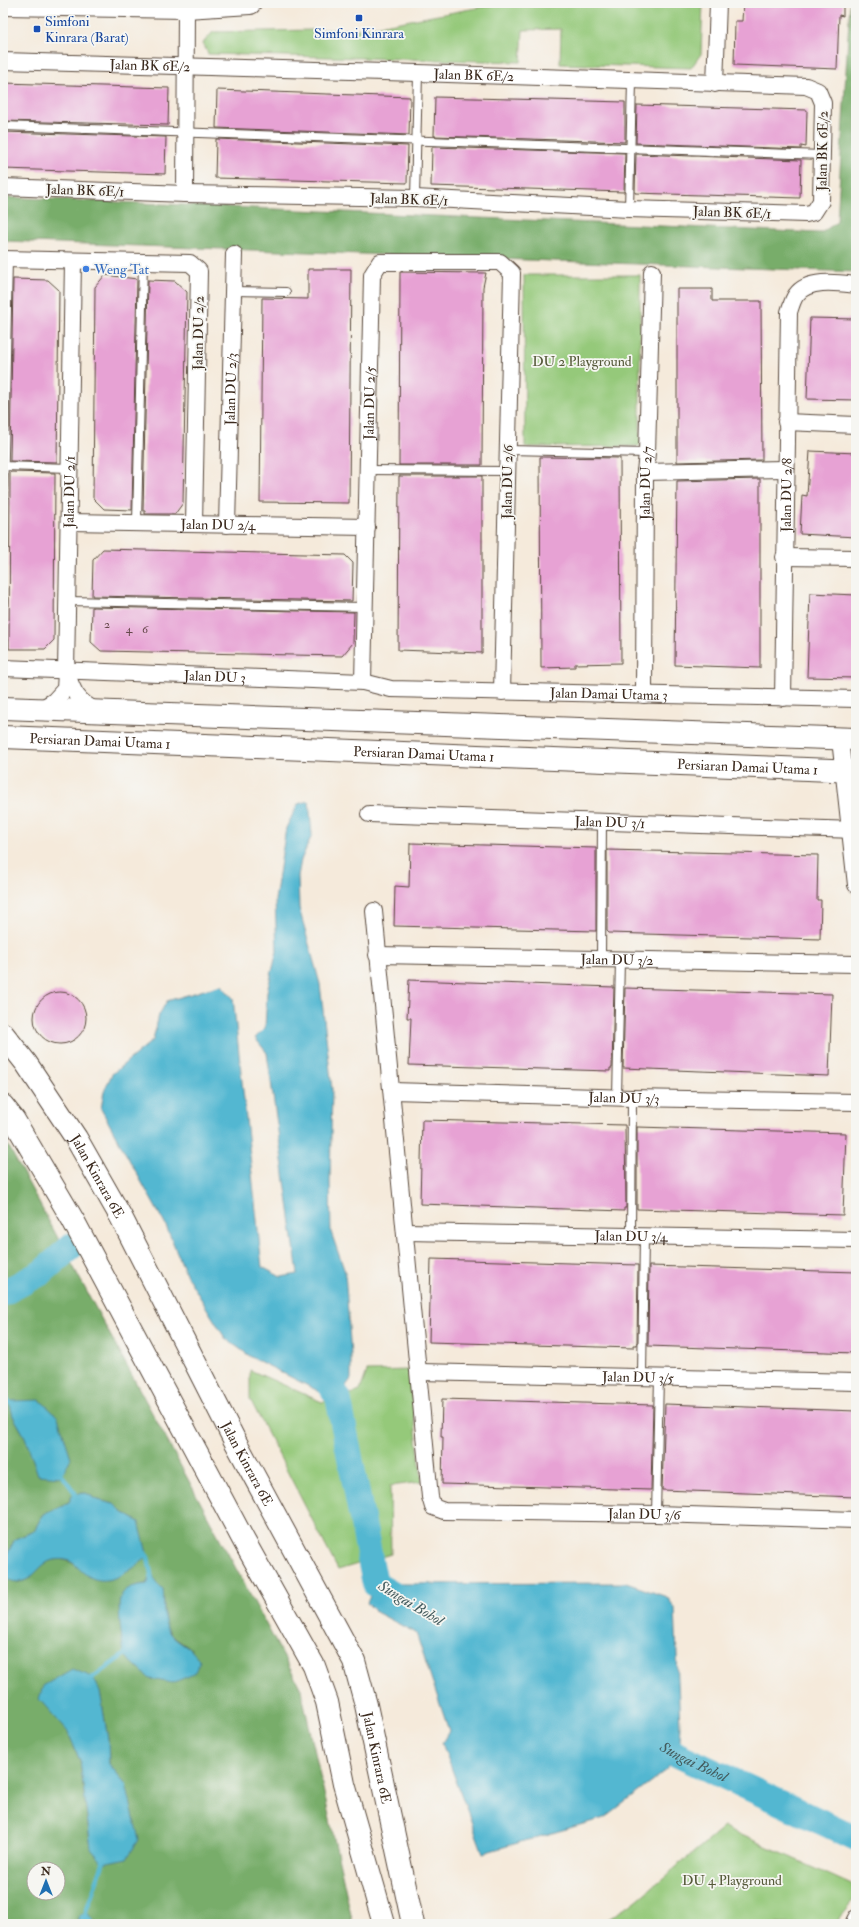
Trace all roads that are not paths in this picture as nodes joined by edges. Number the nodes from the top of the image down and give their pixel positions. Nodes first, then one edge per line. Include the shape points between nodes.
1 (250, 3) edge
2 (718, 3) edge
3 (3, 4) edge
4 (186, 8) junction
5 (3, 61) edge
6 (185, 66) junction
7 (418, 73) junction
8 (632, 81) junction
9 (715, 84) junction
10 (3, 126) edge
11 (184, 133) junction
12 (417, 140) junction
13 (630, 148) junction
14 (823, 155) junction
15 (3, 186) edge
16 (185, 194) junction
17 (415, 198) junction
18 (629, 209) junction
19 (814, 212) joint
20 (234, 254) dead end
21 (6, 259) edge
22 (73, 261) junction
23 (143, 262) junction
24 (652, 272) dead end
25 (512, 273) joint
26 (856, 285) edge
27 (233, 291) junction
28 (286, 292) dead end
29 (786, 422) junction
30 (856, 425) edge
31 (508, 450) junction
32 (647, 453) junction
33 (3, 466) edge
34 (70, 468) junction
35 (368, 470) junction
36 (785, 470) junction
37 (507, 471) junction
38 (645, 472) junction
39 (3, 502) edge
40 (69, 522) junction
41 (137, 522) junction
42 (194, 524) junction
43 (228, 525) junction
44 (367, 527) junction
45 (784, 557) junction
46 (856, 558) edge
47 (68, 601) junction
48 (365, 607) junction
49 (3, 668) edge
50 (66, 672) junction
51 (363, 682) junction
52 (502, 692) junction
53 (644, 695) junction
54 (782, 698) junction
55 (856, 699) edge
56 (3, 708) edge
57 (39, 710) junction
58 (98, 712) junction
59 (3, 737) edge
60 (848, 739) edge
61 (850, 771) edge
62 (369, 814) dead end
63 (602, 821) junction
64 (853, 830) edge
65 (856, 885) edge
66 (374, 911) dead end
67 (377, 955) junction
68 (601, 959) junction
69 (620, 960) junction
70 (856, 964) edge
71 (3, 1034) edge
72 (392, 1090) junction
73 (624, 1097) junction
74 (856, 1102) edge
75 (3, 1106) edge
76 (406, 1232) junction
77 (638, 1236) junction
78 (856, 1240) edge
79 (420, 1372) junction
80 (642, 1376) junction
81 (659, 1376) junction
82 (856, 1382) edge
83 (656, 1514) junction
84 (856, 1520) edge
85 (856, 1918) edge
86 (384, 1924) edge
87 (413, 1924) edge
88 (853, 1924) edge

1 - 4 street
2 - 9 street
3 - 4 street
4 - 6 street
5 - 6 street, Jalan BK 6E/2
6 - 7 street, Jalan BK 6E/2
6 - 11 street
7 - 8 street, Jalan BK 6E/2
7 - 12 lane
8 - 9 street, Jalan BK 6E/2
8 - 13 lane
9 - 14 street, Jalan BK 6E/2 via 806,86 818,91 823,103
10 - 11 lane
11 - 12 lane
11 - 16 street
12 - 13 lane
12 - 17 lane
13 - 14 lane
13 - 18 lane
14 - 19 street, Jalan BK 6E/2 via 821,200
15 - 16 street, Jalan BK 6E/1
16 - 17 street, Jalan BK 6E/1
17 - 18 street, Jalan BK 6E/1
18 - 19 street, Jalan BK 6E/1 via 797,214
20 - 27 street, Jalan DU 2/3
21 - 22 street, Jalan DU 2/2
21 - 33 lane
22 - 23 street, Jalan DU 2/2
22 - 34 street, Jalan DU 2/1
23 - 41 lane
23 - 42 street, Jalan DU 2/2 via 190,263 199,271
24 - 32 street, Jalan DU 2/7
25 - 31 street, Jalan DU 2/6
25 - 35 street, Jalan DU 2/5 via 500,262 380,262 372,275
26 - 29 street, Jalan DU 2/8 via 822,282 797,293 788,312
27 - 28 lane
27 - 43 street, Jalan DU 2/3
29 - 30 street
29 - 36 street, Jalan DU 2/8
31 - 32 lane
31 - 37 street, Jalan DU 2/6
32 - 38 street, Jalan DU 2/7
33 - 34 lane
33 - 39 lane
34 - 40 street, Jalan DU 2/1
35 - 37 lane
35 - 44 street, Jalan DU 2/5
36 - 38 street
36 - 45 street, Jalan DU 2/8
37 - 52 street, Jalan DU 2/6
38 - 53 street, Jalan DU 2/7
40 - 41 street, Jalan DU 2/4
40 - 47 street, Jalan DU 2/1
41 - 42 street, Jalan DU 2/4
42 - 43 street, Jalan DU 2/4
43 - 44 street, Jalan DU 2/4
44 - 48 street, Jalan DU 2/5
45 - 46 street
45 - 54 street, Jalan DU 2/8
47 - 48 lane
47 - 50 street, Jalan DU 2/1
48 - 51 street, Jalan DU 2/5
49 - 50 street, Jalan DU 3
50 - 51 street, Jalan DU 3
50 - 57 street, Jalan DU 2/1 via 65,689 54,701
50 - 58 street via 77,697
51 - 52 street, Jalan Damai Utama 3 via 392,689
52 - 53 street, Jalan Damai Utama 3
53 - 54 street, Jalan Damai Utama 3
54 - 55 street, Jalan Damai Utama 3
56 - 57 street, Persiaran Damai Utama 1
57 - 58 street, Persiaran Damai Utama 1
58 - 60 street, Persiaran Damai Utama 1
59 - 61 street, Persiaran Damai Utama 1
60 - 61 street
61 - 64 street
62 - 63 street, Jalan DU 3/1
63 - 64 street, Jalan DU 3/1
63 - 68 lane
64 - 65 street
66 - 67 street
67 - 68 street, Jalan DU 3/2
67 - 72 street
68 - 69 street, Jalan DU 3/2
69 - 70 street, Jalan DU 3/2
69 - 73 lane
71 - 87 street, Jalan Kinrara 6E via 26,1063 76,1138 121,1217 234,1439 354,1661 366,1705
72 - 73 street, Jalan DU 3/3
72 - 76 street
73 - 74 street, Jalan DU 3/3
73 - 77 lane
75 - 86 street via 14,1120 73,1220 244,1541 314,1666 327,1702 344,1784
76 - 77 street, Jalan DU 3/4
76 - 79 street
77 - 78 street, Jalan DU 3/4
77 - 80 lane
79 - 80 street, Jalan DU 3/5
79 - 83 street, Jalan DU 3/6 via 433,1507 444,1511
80 - 81 street, Jalan DU 3/5
81 - 82 street, Jalan DU 3/5
81 - 83 lane
83 - 84 street, Jalan DU 3/6
85 - 88 street

